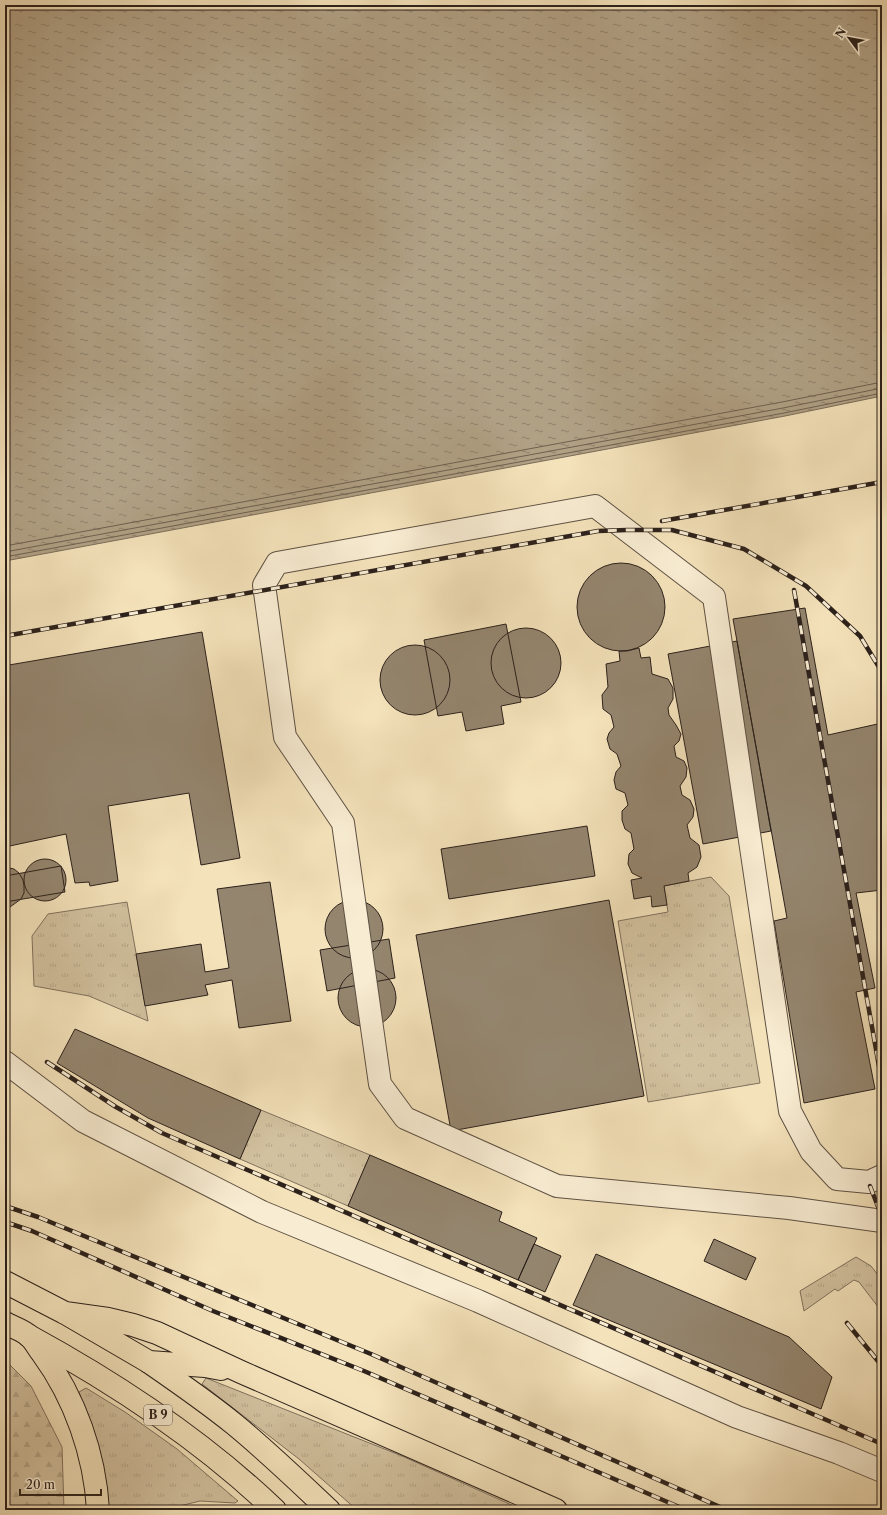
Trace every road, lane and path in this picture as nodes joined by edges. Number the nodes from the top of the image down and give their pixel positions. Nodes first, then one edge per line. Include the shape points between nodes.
1 (5, 1062) edge
2 (882, 1176) edge
3 (882, 1221) edge
4 (5, 1282) edge
5 (65, 1313) junction
6 (5, 1323) edge
7 (29, 1336) junction
8 (149, 1362) junction
9 (241, 1372) junction
10 (882, 1471) edge
11 (98, 1510) edge
12 (275, 1510) edge
13 (330, 1510) edge
14 (556, 1510) edge

1 - 10 lane via 83,1121 262,1212 478,1301 737,1417
2 - 3 lane via 868,1182 837,1179 811,1151 790,1111 714,597 595,506 276,563 264,584 285,737 343,823 380,1084 405,1118 557,1186 789,1208
4 - 5 main road
5 - 8 main road
5 - 9 main road via 108,1319 157,1333
6 - 7 main road
7 - 11 main road via 48,1361 76,1415 94,1474
7 - 12 main road, B 9 via 81,1364 158,1415 202,1447
8 - 9 main road via 205,1366
8 - 13 main road via 234,1423
9 - 14 main road

